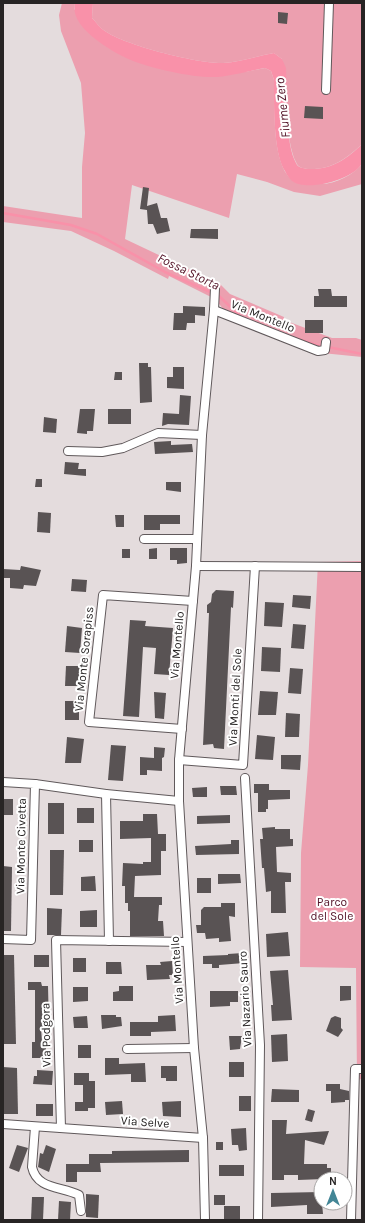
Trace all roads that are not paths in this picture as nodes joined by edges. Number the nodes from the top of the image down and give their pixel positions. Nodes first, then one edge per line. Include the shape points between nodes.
1 (329, 3) edge
2 (326, 90) dead end
3 (215, 288) dead end
4 (214, 310) junction
5 (326, 346) dead end
6 (202, 435) junction
7 (68, 451) dead end
8 (144, 539) dead end
9 (196, 539) junction
10 (196, 566) junction
11 (255, 566) junction
12 (362, 567) edge
13 (193, 601) junction
14 (182, 729) junction
15 (179, 760) junction
16 (245, 778) dead end
17 (3, 782) edge
18 (35, 784) junction
19 (106, 794) junction
20 (179, 801) junction
21 (3, 939) edge
22 (110, 941) junction
23 (187, 942) junction
24 (194, 1048) junction
25 (127, 1049) dead end
26 (361, 1069) dead end
27 (3, 1124) edge
28 (35, 1126) junction
29 (61, 1128) junction
30 (203, 1138) junction
31 (82, 1211) dead end
32 (205, 1220) edge
33 (258, 1220) edge
34 (351, 1220) edge

1 - 2 street
3 - 4 street
4 - 5 street, Via Montello via 318,351
4 - 6 street, Via Montello
6 - 7 street via 158,433 123,448 102,452
6 - 9 street, Via Montello
8 - 9 street
9 - 10 street, Via Montello
10 - 11 street
10 - 13 street, Via Montello
11 - 12 street
11 - 15 street, Via Monti del Sole via 244,765
13 - 14 street, Via Montello
13 - 14 street, Via Monte Sorapiss via 103,595 89,722
14 - 15 street, Via Montello
15 - 20 street, Via Montello
16 - 33 street, Via Nazario Sauro via 260,1045
17 - 18 street, Via Monte Civetta
18 - 19 street
18 - 21 street, Via Monte Civetta via 31,940
19 - 20 street
19 - 22 street
20 - 23 street, Via Montello
22 - 23 street
22 - 29 street, Via Podgora via 56,940
23 - 24 street, Via Montello
24 - 25 street
24 - 30 street, Via Montello
26 - 34 street via 355,1069
27 - 28 street, Via Selve
28 - 29 street, Via Selve
28 - 31 street via 32,1167 34,1173 51,1187 79,1195
29 - 30 street, Via Selve
30 - 32 street

